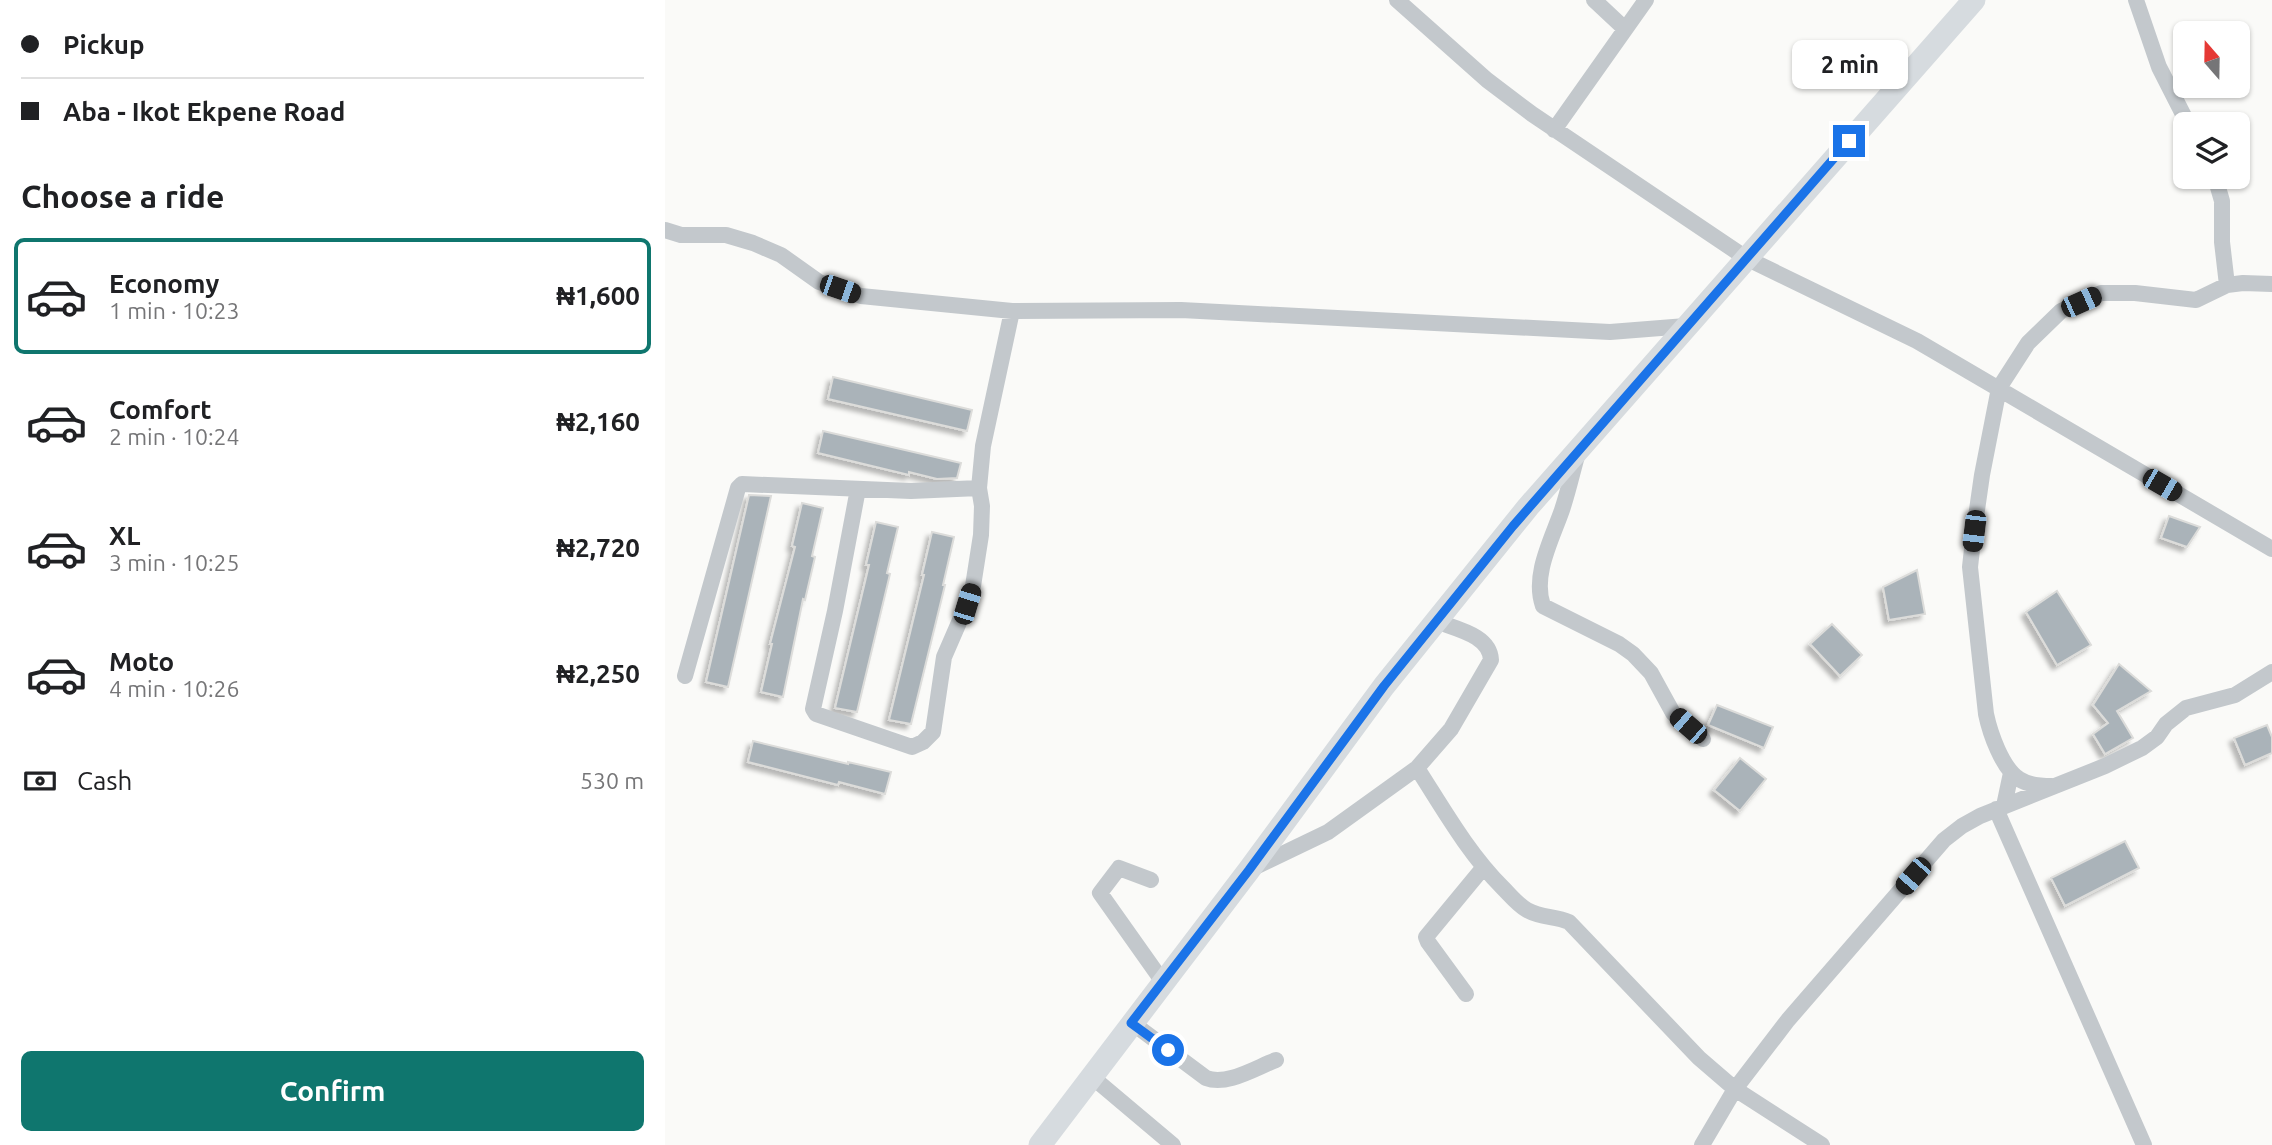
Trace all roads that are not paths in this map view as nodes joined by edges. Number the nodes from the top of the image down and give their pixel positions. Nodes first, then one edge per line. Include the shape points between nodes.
1 (1397, 0) edge
2 (1594, 0) edge
3 (1646, 0) edge
4 (1974, 0) edge
5 (2136, 0) edge
6 (1625, 29) junction
7 (2182, 112) edge
8 (1554, 130) junction
9 (2218, 189) edge
10 (665, 230) edge
11 (1746, 258) junction
12 (2272, 284) edge
13 (2227, 285) junction
14 (1012, 311) junction
15 (1686, 326) junction
16 (1999, 388) junction
17 (1578, 450) junction
18 (979, 488) junction
19 (858, 489) junction
20 (2272, 549) edge
21 (1436, 621) junction
22 (2272, 673) edge
23 (685, 676) dead end
24 (1703, 739) dead end
25 (1417, 768) junction
26 (2011, 773) junction
27 (2054, 786) junction
28 (2000, 808) junction
29 (1483, 868) junction
30 (1249, 870) junction
31 (1151, 880) dead end
32 (1163, 982) junction
33 (1466, 994) dead end
34 (1131, 1023) junction
35 (1276, 1060) dead end
36 (1091, 1076) junction
37 (1735, 1089) junction
38 (1040, 1145) edge
39 (1173, 1145) edge
40 (1702, 1145) edge
41 (1822, 1145) edge
42 (2144, 1145) edge

1 - 8 street via 1487,80
2 - 6 street
3 - 6 street
4 - 11 highway
5 - 7 street via 2159,67
6 - 8 street
8 - 11 street
9 - 13 street
10 - 14 street via 681,235 726,235 753,243 781,255 819,282 861,296
11 - 15 highway
11 - 16 street via 1917,341
12 - 13 street
13 - 16 street via 2196,300 2101,293 2061,311 2028,343
14 - 15 street via 1181,310 1610,332
14 - 18 street via 982,446
15 - 17 highway
16 - 20 street
16 - 26 street via 1970,567 1986,714 1990,734
17 - 21 highway
17 - 24 street via 1546,553 1539,595 1543,606 1633,654 1651,673 1673,713
18 - 19 street
18 - 19 street via 981,535 973,586 944,657 933,732 912,747 816,714 813,709
19 - 23 street via 746,484 739,488
21 - 25 street via 1483,640 1491,660 1451,729
21 - 30 highway
22 - 27 street via 2235,695 2186,708 2143,748
25 - 29 street
25 - 30 street via 1328,832
26 - 27 street via 2021,781
26 - 28 street
27 - 28 street
28 - 37 street via 1962,825 1944,840 1788,1020
28 - 42 street
29 - 33 street via 1426,937
29 - 37 street via 1523,908 1569,922 1699,1058
30 - 32 highway
31 - 32 street via 1119,868 1100,896
32 - 34 highway
34 - 35 street via 1214,1081
34 - 36 highway
36 - 38 highway
36 - 39 street
37 - 40 street
37 - 41 street

